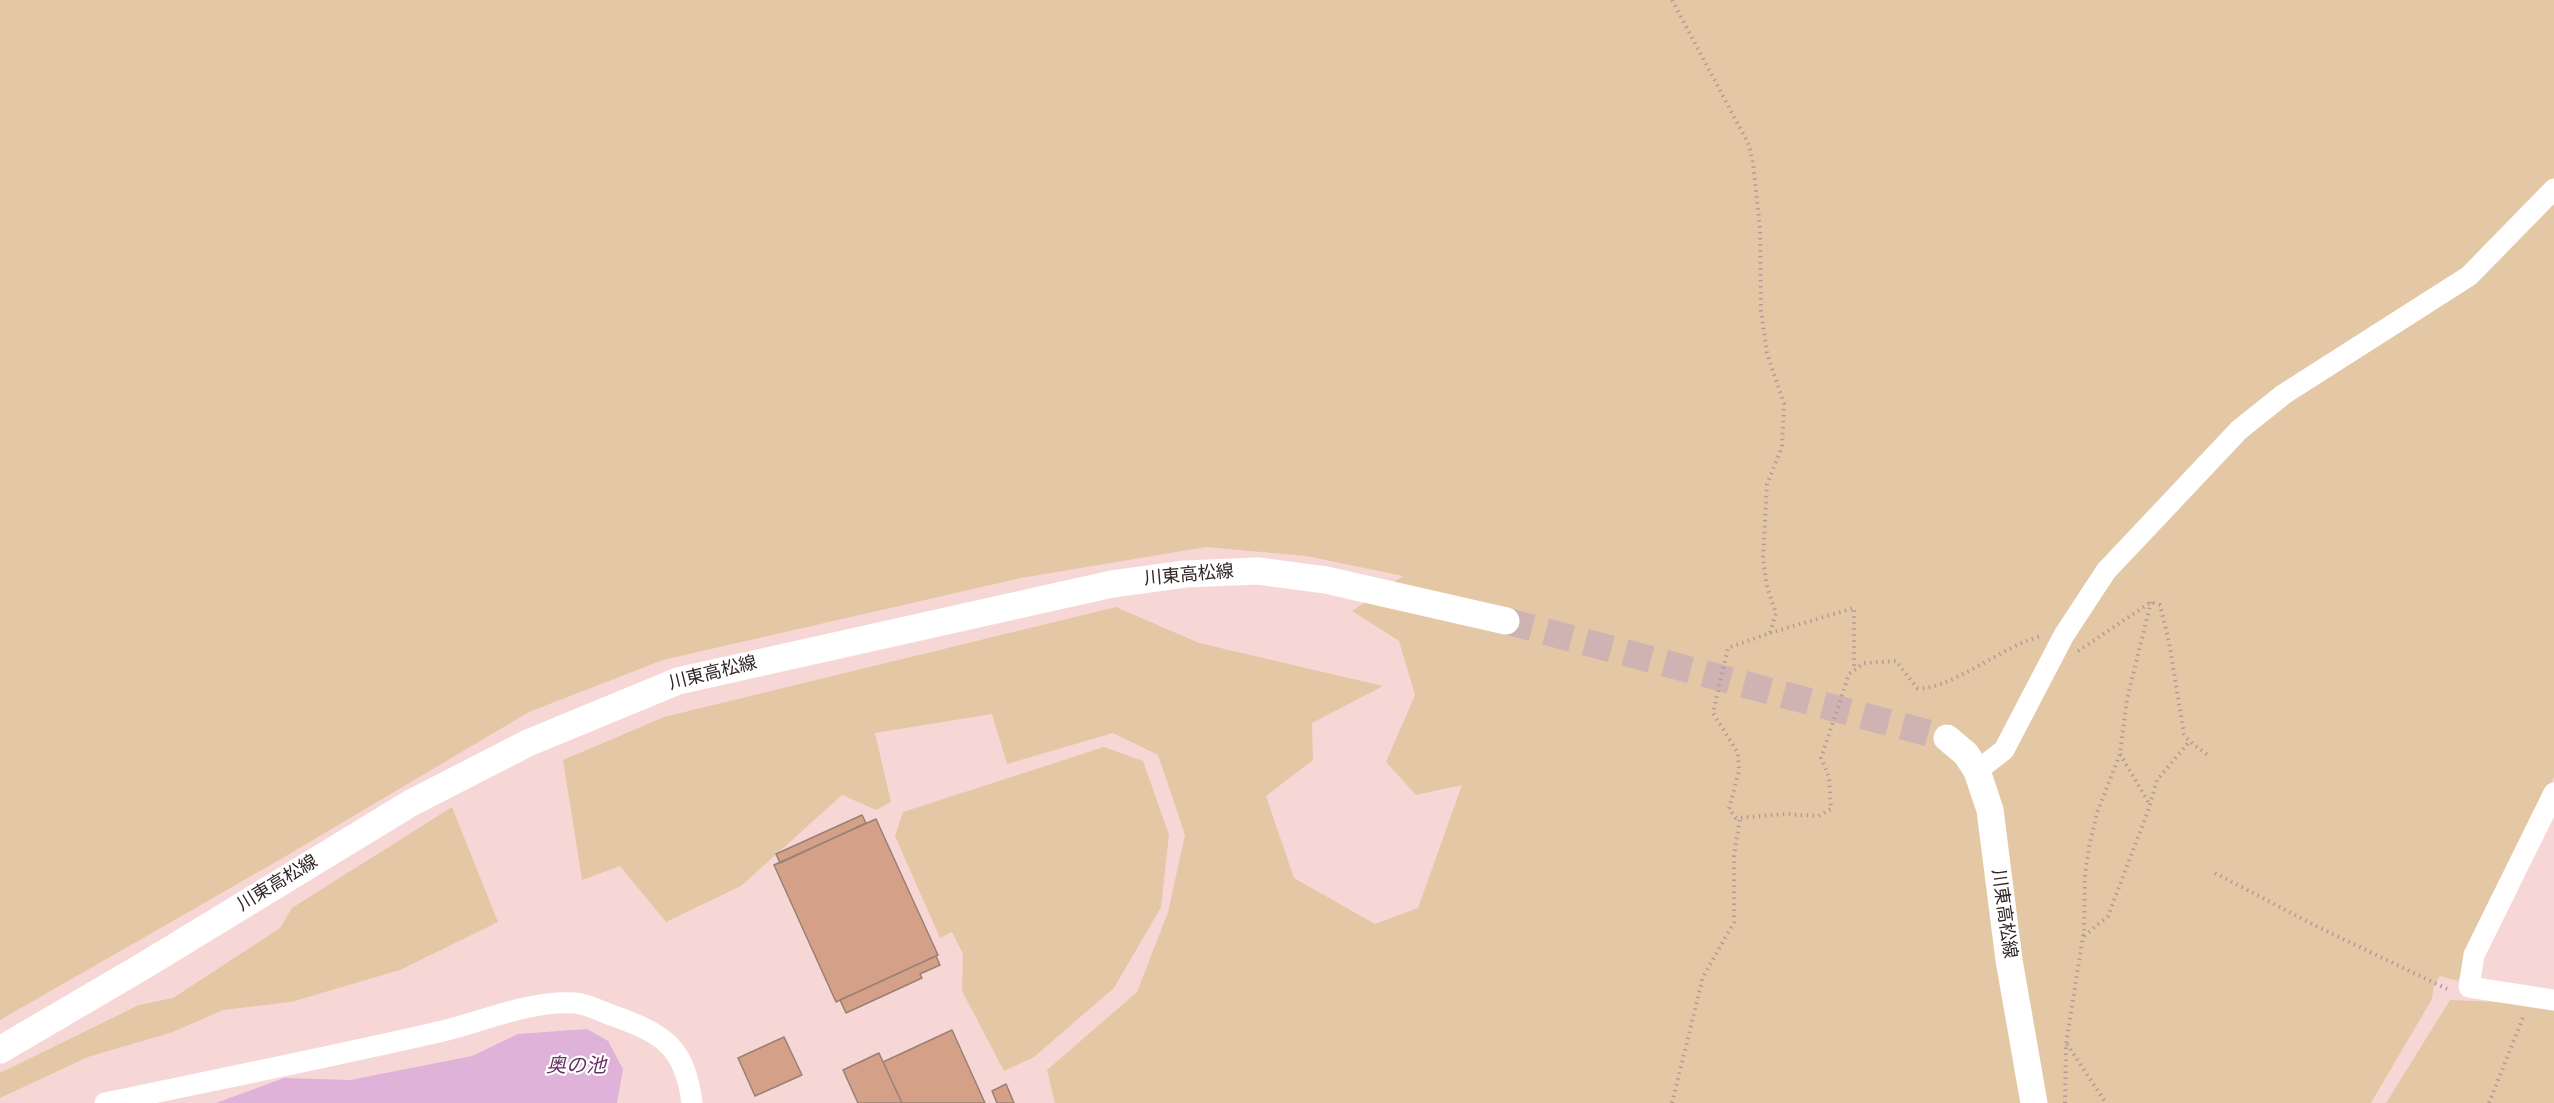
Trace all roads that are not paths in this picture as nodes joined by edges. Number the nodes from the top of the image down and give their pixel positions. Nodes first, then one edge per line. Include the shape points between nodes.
1 (2554, 189) edge
2 (1506, 621) tunnel mouth
3 (1947, 738) tunnel mouth
4 (1977, 771) junction
5 (2554, 793) edge
6 (2554, 1000) edge
7 (0, 1050) edge
8 (105, 1103) edge
9 (692, 1103) edge
10 (2034, 1103) edge

1 - 4 street via 2469,276 2294,388 2239,430 2106,571 2064,635 2004,750
2 - 7 main road, 川東高松線 via 1326,580 1258,571 1185,574 1112,584 678,681 528,743 411,803
3 - 4 main road, 川東高松線 via 1966,754
4 - 10 main road, 川東高松線 via 1990,810 2009,960
5 - 6 street via 2470,968 2469,987
8 - 9 street via 436,1033 541,1003 578,1003 661,1037 688,1074

